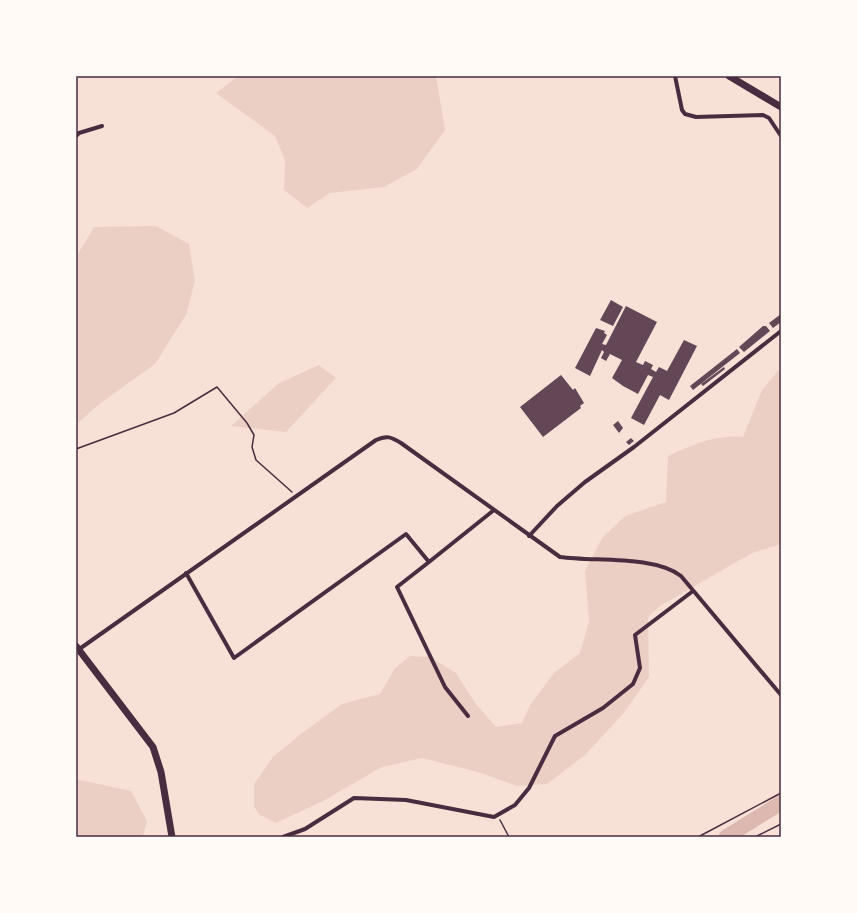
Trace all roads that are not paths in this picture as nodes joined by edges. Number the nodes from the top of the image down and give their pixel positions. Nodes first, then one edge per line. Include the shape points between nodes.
1 (676, 76) edge
2 (729, 76) edge
3 (781, 106) edge
4 (102, 126) dead end
5 (76, 136) edge
6 (781, 136) edge
7 (781, 331) edge
8 (494, 510) junction
9 (529, 536) junction
10 (429, 562) junction
11 (186, 573) junction
12 (694, 591) junction
13 (77, 648) edge
14 (781, 695) edge
15 (468, 716) dead end
16 (172, 837) edge
17 (283, 837) edge

1 - 6 street via 685,114 763,115 769,118
2 - 3 main road
4 - 5 street via 79,132
7 - 9 street via 634,447 585,482 557,506
8 - 9 street
8 - 10 street
8 - 11 street via 401,443 384,436
9 - 12 street via 560,557 645,563 673,570
10 - 11 street via 406,534 234,658
10 - 15 street via 397,587 445,687
11 - 13 street
12 - 14 street
12 - 17 street via 635,635 640,668 632,684 603,708 555,736 529,788 515,805 494,817 406,800 354,798 305,829
13 - 16 main road via 153,747 161,772

